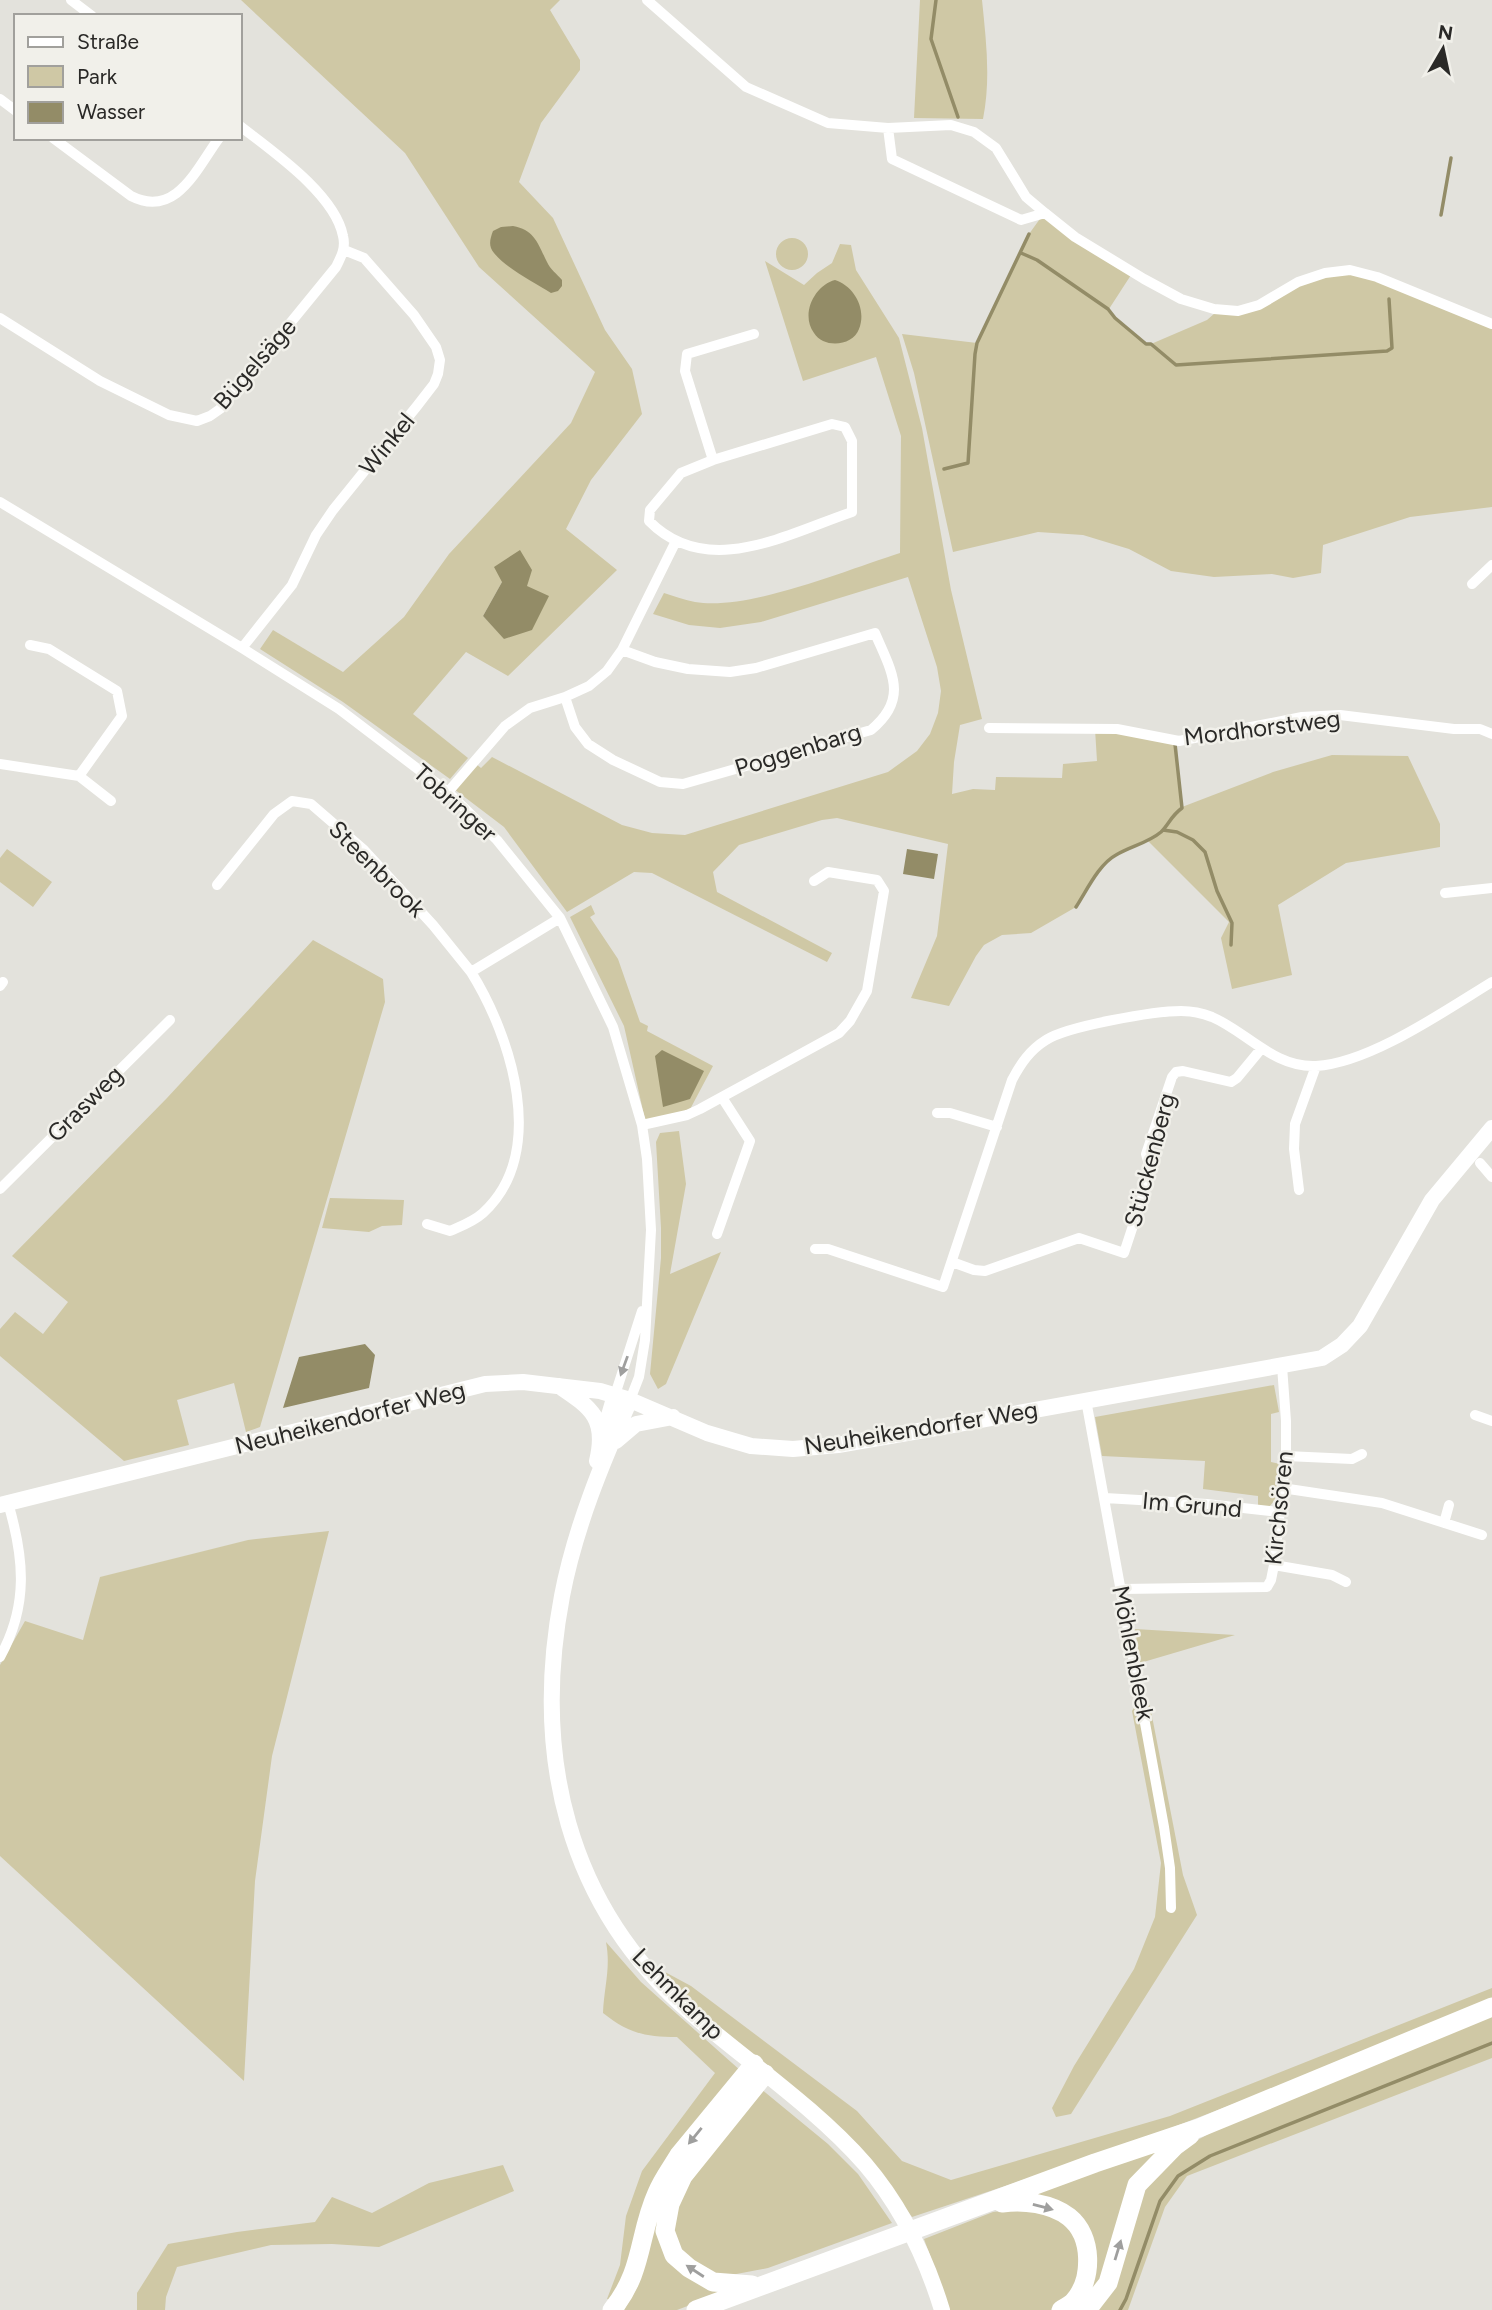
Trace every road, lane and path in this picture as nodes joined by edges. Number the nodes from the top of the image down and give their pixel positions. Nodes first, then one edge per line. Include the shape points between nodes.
1 (71, 0) edge
2 (647, 0) edge
3 (89, 14) edge
4 (242, 128) edge
5 (888, 128) junction
6 (56, 140) edge
7 (218, 140) edge
8 (1045, 213) junction
9 (344, 250) junction
10 (0, 318) edge
11 (1492, 324) edge
12 (754, 334) dead end
13 (713, 460) junction
14 (0, 502) edge
15 (676, 541) junction
16 (1492, 565) edge
17 (1472, 584) dead end
18 (30, 645) dead end
19 (242, 648) junction
20 (622, 650) junction
21 (565, 697) junction
22 (989, 728) dead end
23 (1492, 734) edge
24 (0, 764) edge
25 (79, 776) junction
26 (448, 792) junction
27 (111, 801) dead end
28 (814, 881) dead end
29 (217, 885) dead end
30 (1492, 888) edge
31 (1445, 893) dead end
32 (560, 918) junction
33 (471, 972) junction
34 (1492, 982) edge
35 (170, 1020) dead end
36 (1261, 1049) junction
37 (1316, 1066) junction
38 (723, 1099) junction
39 (937, 1113) dead end
40 (642, 1125) junction
41 (997, 1127) junction
42 (1492, 1128) edge
43 (1480, 1163) dead end
44 (1492, 1177) edge
45 (0, 1189) edge
46 (1299, 1190) dead end
47 (427, 1224) dead end
48 (717, 1234) dead end
49 (815, 1249) dead end
50 (952, 1262) junction
51 (647, 1291) junction
52 (1282, 1366) junction
53 (556, 1384) junction
54 (622, 1397) junction
55 (1086, 1400) junction
56 (1475, 1415) dead end
57 (673, 1417) junction
58 (1492, 1421) edge
59 (604, 1450) junction
60 (1362, 1454) dead end
61 (1286, 1456) junction
62 (1282, 1488) junction
63 (1105, 1498) junction
64 (4, 1504) edge
65 (1449, 1505) dead end
66 (1279, 1512) junction
67 (1444, 1522) junction
68 (1482, 1535) dead end
69 (1274, 1565) junction
70 (1346, 1582) dead end
71 (1121, 1589) junction
72 (0, 1657) edge
73 (1171, 1908) dead end
74 (1492, 2007) edge
75 (760, 2069) junction
76 (1199, 2128) junction
77 (976, 2207) junction
78 (760, 2286) junction
79 (612, 2310) edge
80 (696, 2310) edge
81 (942, 2310) edge
82 (1061, 2310) edge
83 (1087, 2310) edge

1 - 3 street
2 - 5 street via 746,86 828,123
4 - 9 street via 302,175 335,215
5 - 8 street via 951,125 974,132 996,148 1026,197
5 - 8 street via 892,159 1021,220
6 - 7 street via 131,196 153,203 179,193
8 - 11 street via 1144,279 1181,299 1214,309 1259,305 1298,282 1350,270
9 - 10 street, Bügelsäge via 336,267 220,409 197,421 169,415 100,381
9 - 19 street, Winkel via 364,258 414,315 436,348 438,374 333,510 288,592
12 - 13 street via 687,354 685,371
13 - 15 street via 681,473 650,510 649,521
13 - 15 street via 832,424 845,427 852,442 852,512 749,547 717,552
14 - 19 street, Tobringer
15 - 20 street
16 - 17 street
18 - 25 street via 49,649 117,691 122,716
19 - 26 street, Tobringer via 339,709
20 - 21 street via 589,686
20 - 21 street, Poggenbarg via 688,669 730,671 756,668 875,633 895,687 884,719 870,730 683,785 660,782 587,744 575,727
21 - 26 street via 530,708 505,726
22 - 23 street, Mordhorstweg via 1117,729 1179,741 1340,715
24 - 25 street
25 - 27 street
26 - 32 street, Tobringer via 497,840
28 - 38 street via 828,873 877,880 884,891 867,991 839,1033
29 - 33 street, Steenbrook via 274,814 292,801 311,804 370,856
30 - 31 street
32 - 33 street
32 - 40 street, Tobringer via 613,1027
33 - 47 street, Steenbrook via 509,1058 519,1115 517,1153 506,1181 484,1212 450,1231
34 - 37 street via 1416,1029 1342,1062
35 - 45 street, Grasweg
36 - 37 street via 1281,1060
36 - 41 street via 1231,1027 1182,1011 1066,1031 1045,1040 1020,1065
36 - 50 street, Stückenberg via 1231,1082 1183,1071 1172,1077 1146,1154 1151,1171 1124,1253 1079,1238 985,1271
37 - 46 street via 1295,1124
38 - 40 street via 687,1115
38 - 48 street via 750,1141
39 - 41 street
40 - 51 street, Tobringer via 650,1200
41 - 50 street
42 - 52 street, Neuheikendorfer Weg via 1432,1200 1360,1326 1322,1358
43 - 44 street
49 - 50 street via 828,1249 943,1287
51 -> 54 street, Tobringer
51 - 54 street, Tobringer via 639,1377
52 - 55 street, Neuheikendorfer Weg
52 - 61 street, Kirchsören
53 - 54 street, Neuheikendorfer Weg
53 - 59 street via 593,1411
53 - 64 street, Neuheikendorfer Weg via 485,1384
54 - 57 street, Neuheikendorfer Weg
54 - 59 street
55 - 57 street, Neuheikendorfer Weg via 793,1450 751,1446
55 - 63 street, Möhlenbleek
56 - 58 street
57 - 59 street via 631,1427
59 - 75 street, Lehmkamp via 562,1594 557,1629 551,1696 554,1759 565,1818 610,1918 642,1964 690,2012
60 - 61 street via 1352,1459
61 - 62 street, Kirchsören
62 - 66 street, Kirchsören
62 - 67 street via 1382,1503
63 - 66 street, Im Grund
63 - 71 street, Möhlenbleek
64 - 72 street via 20,1550 22,1577 15,1620
65 - 67 street
66 - 69 street, Kirchsören
67 - 68 street
69 - 70 street via 1332,1575
69 - 71 street, Kirchsören via 1267,1587
71 - 73 street, Möhlenbleek via 1168,1852
74 - 76 highway
78 -> 75 highway via 713,2282 674,2255 665,2231 670,2204 683,2176
75 -> 79 highway via 679,2155 657,2193 625,2294
75 - 81 street, Lehmkamp via 866,2165 920,2251
76 - 77 highway
83 -> 76 highway via 1108,2283 1138,2186
77 - 78 highway
77 -> 82 highway via 1019,2201 1050,2207 1070,2218 1088,2256 1085,2280 1074,2302
78 - 80 highway

